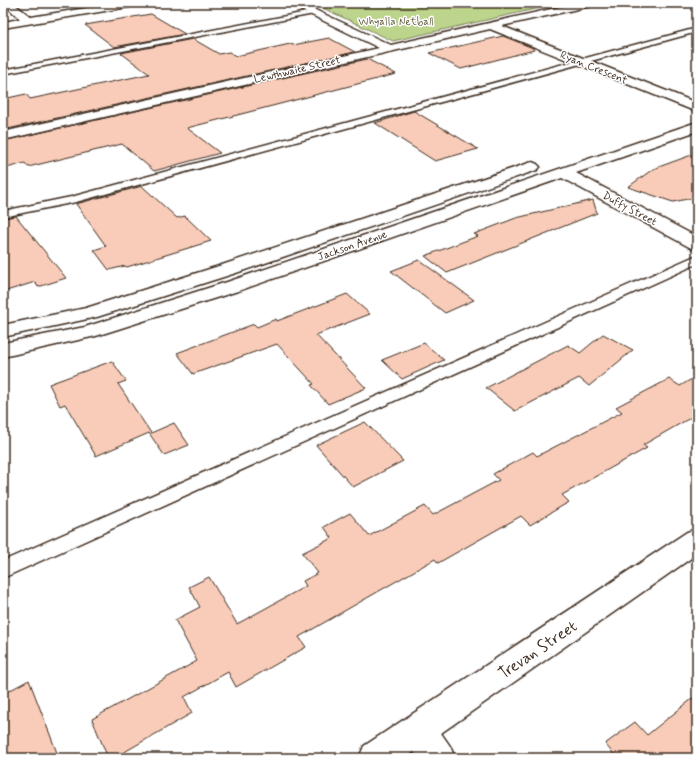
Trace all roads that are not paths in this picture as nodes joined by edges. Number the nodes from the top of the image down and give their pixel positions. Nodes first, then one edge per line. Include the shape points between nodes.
1 (7, 3) edge
2 (85, 3) edge
3 (135, 3) edge
4 (292, 3) edge
5 (591, 3) edge
6 (312, 13) junction
7 (20, 14) junction
8 (3, 16) edge
9 (29, 21) junction
10 (3, 25) edge
11 (492, 26) junction
12 (697, 30) edge
13 (389, 48) junction
14 (579, 61) junction
15 (3, 72) edge
16 (697, 108) edge
17 (697, 111) edge
18 (697, 126) edge
19 (3, 136) edge
20 (563, 172) junction
21 (3, 214) edge
22 (697, 244) edge
23 (697, 259) edge
24 (3, 331) edge
25 (3, 350) edge
26 (697, 540) edge
27 (3, 570) edge
28 (418, 730) junction
29 (376, 758) edge
30 (438, 758) edge

1 - 7 street
2 - 7 street
3 - 9 street
4 - 6 street
5 - 11 street, Lewthwaite Street
6 - 13 street
6 - 15 lane
7 - 8 street
7 - 9 street
9 - 10 street
11 - 13 street, Lewthwaite Street
11 - 14 street, Ryan Crescent
12 - 14 lane
13 - 19 street, Lewthwaite Street
14 - 16 street, Ryan Crescent
14 - 21 lane via 72,200
17 - 24 street, Jackson Avenue via 229,269 90,313
18 - 20 street, Jackson Avenue
20 - 22 street, Duffy Street
20 - 25 street, Jackson Avenue via 234,286 89,332
23 - 27 lane
26 - 28 street, Trevan Street
28 - 29 street, Trevan Street
28 - 30 street

